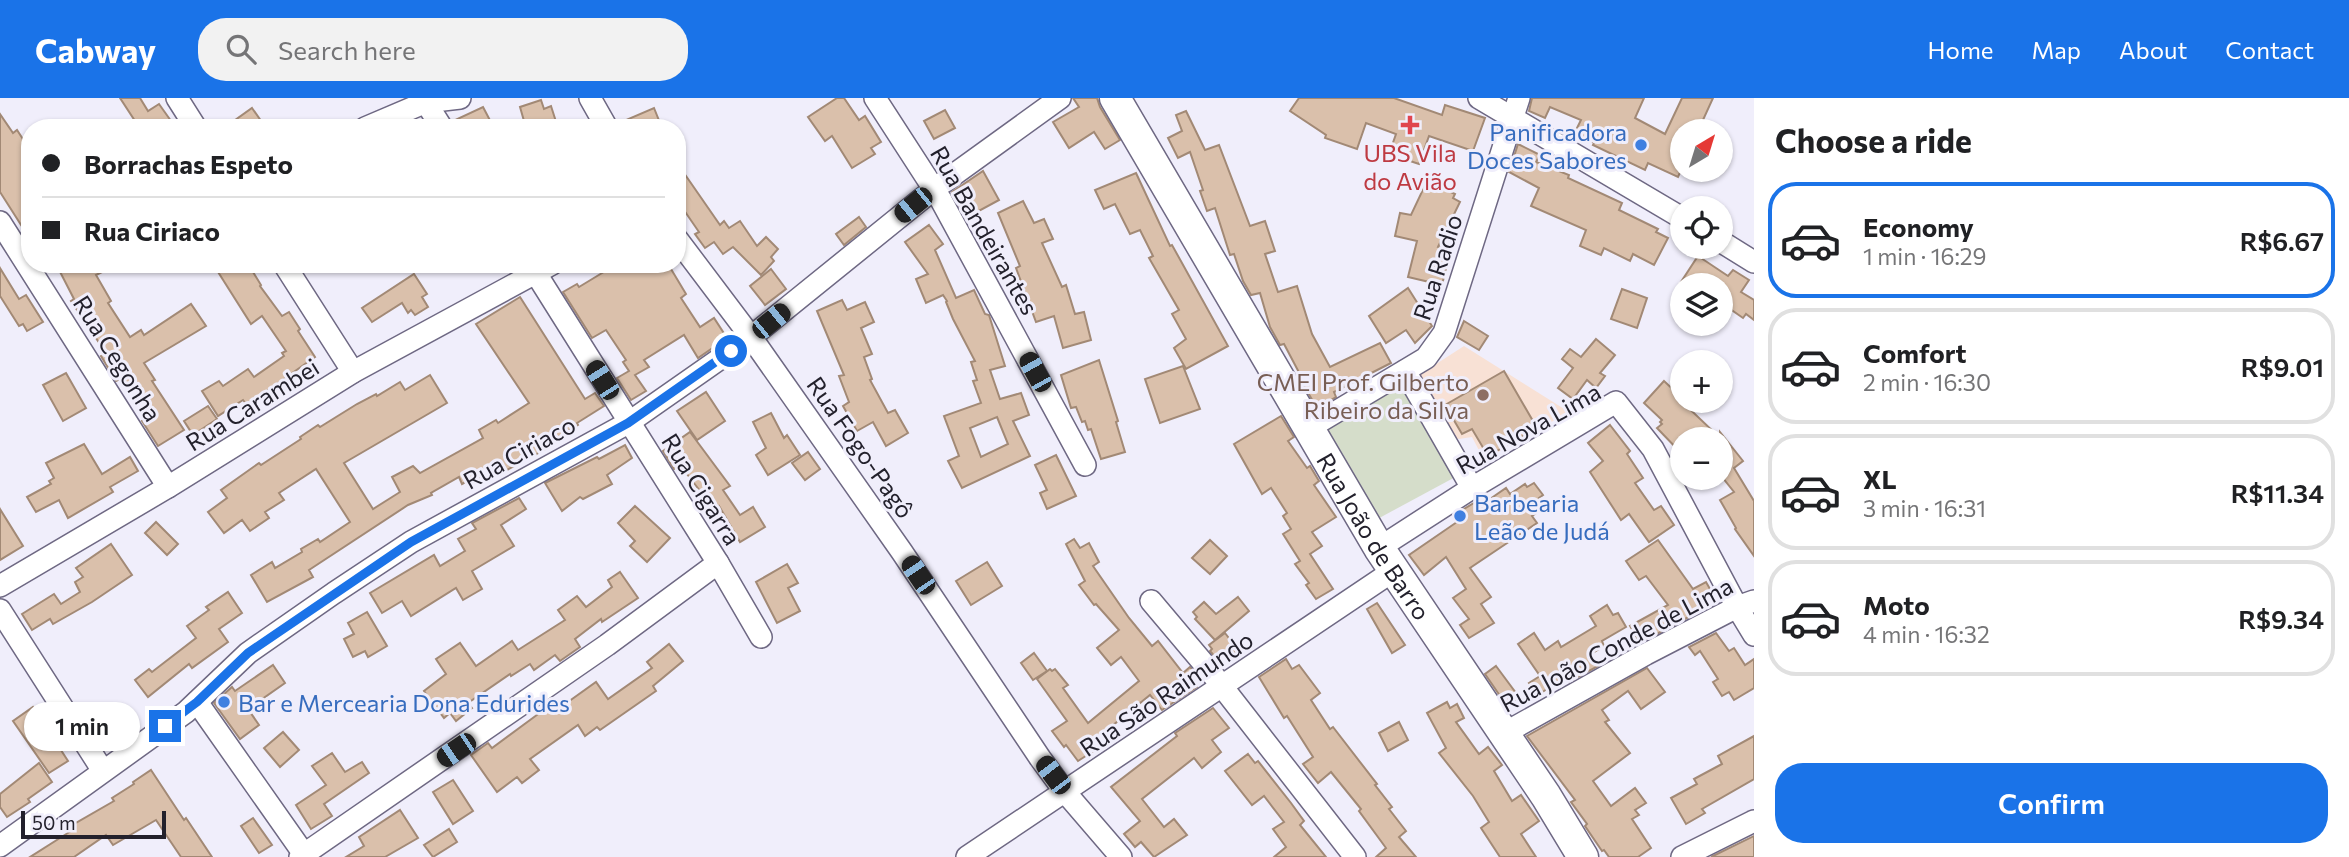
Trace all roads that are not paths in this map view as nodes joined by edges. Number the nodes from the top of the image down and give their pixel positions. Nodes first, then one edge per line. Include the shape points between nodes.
1 (177, 98) edge
2 (460, 98) edge
3 (590, 98) edge
4 (874, 98) edge
5 (1060, 98) edge
6 (1115, 98) edge
7 (1479, 98) edge
8 (424, 100) edge
9 (1516, 107) edge
10 (190, 119) edge
11 (384, 119) edge
12 (436, 119) edge
13 (602, 119) edge
14 (933, 189) junction
15 (1670, 210) edge
16 (0, 222) edge
17 (1733, 249) edge
18 (686, 251) edge
19 (21, 255) edge
20 (1754, 262) edge
21 (32, 273) edge
22 (290, 273) edge
23 (528, 273) edge
24 (542, 273) edge
25 (751, 337) junction
26 (1405, 371) junction
27 (353, 372) junction
28 (628, 423) junction
29 (1309, 428) junction
30 (1085, 465) dead end
31 (168, 487) junction
32 (1472, 488) junction
33 (1386, 559) junction
34 (718, 563) junction
35 (0, 586) edge
36 (1151, 601) dead end
37 (1745, 604) edge
38 (0, 610) edge
39 (1754, 635) edge
40 (761, 637) dead end
41 (1222, 687) junction
42 (197, 702) junction
43 (1503, 734) junction
44 (103, 771) junction
45 (1065, 792) junction
46 (1754, 821) edge
47 (0, 846) edge
48 (1575, 854) edge
49 (304, 856) edge
50 (967, 857) edge
51 (1121, 857) edge
52 (1355, 857) edge
53 (1682, 857) edge

1 - 10 street
2 - 8 street
3 - 13 street
4 - 14 street, Rua Bandeirantes
5 - 14 street, Rua Ciriaco
6 - 29 street, Rua João de Barro
7 - 9 street
8 - 11 street
8 - 12 street
9 - 15 street
9 - 26 street, Rua Radio via 1444,333 1426,358
14 - 25 street, Rua Ciriaco
14 - 30 street, Rua Bandeirantes
16 - 19 street, Rua Cegonha
17 - 20 street
18 - 25 street, Rua Fogo-Pagô
21 - 31 street, Rua Cegonha
22 - 27 street
23 - 27 street, Rua Carambei
24 - 28 street, Rua Cigarra
25 - 28 street, Rua Ciriaco
25 - 45 street, Rua Fogo-Pagô
26 - 29 street, Rua Radio
26 - 32 street
27 - 31 street, Rua Carambei
28 - 34 street, Rua Cigarra
28 - 42 street, Rua Ciriaco via 411,542 248,653
29 - 33 street, Rua João de Barro
31 - 35 street, Rua Carambei
32 - 33 street, Rua Nova Lima
32 - 37 street, Rua Nova Lima via 1616,402 1653,449
33 - 41 street, Rua São Raimundo
33 - 43 street, Rua João de Barro
34 - 40 street, Rua Cigarra
34 - 49 street
36 - 41 street
37 - 39 street, Rua Nova Lima
37 - 43 street, Rua João Conde de Lima
38 - 44 street
41 - 45 street, Rua São Raimundo
41 - 52 street
42 - 44 street, Rua Ciriaco
42 - 49 street
43 - 48 street, Rua João de Barro via 1546,796
44 - 47 street, Rua Ciriaco
45 - 50 street, Rua São Raimundo
45 - 51 street, Rua Fogo-Pagô
46 - 53 street

